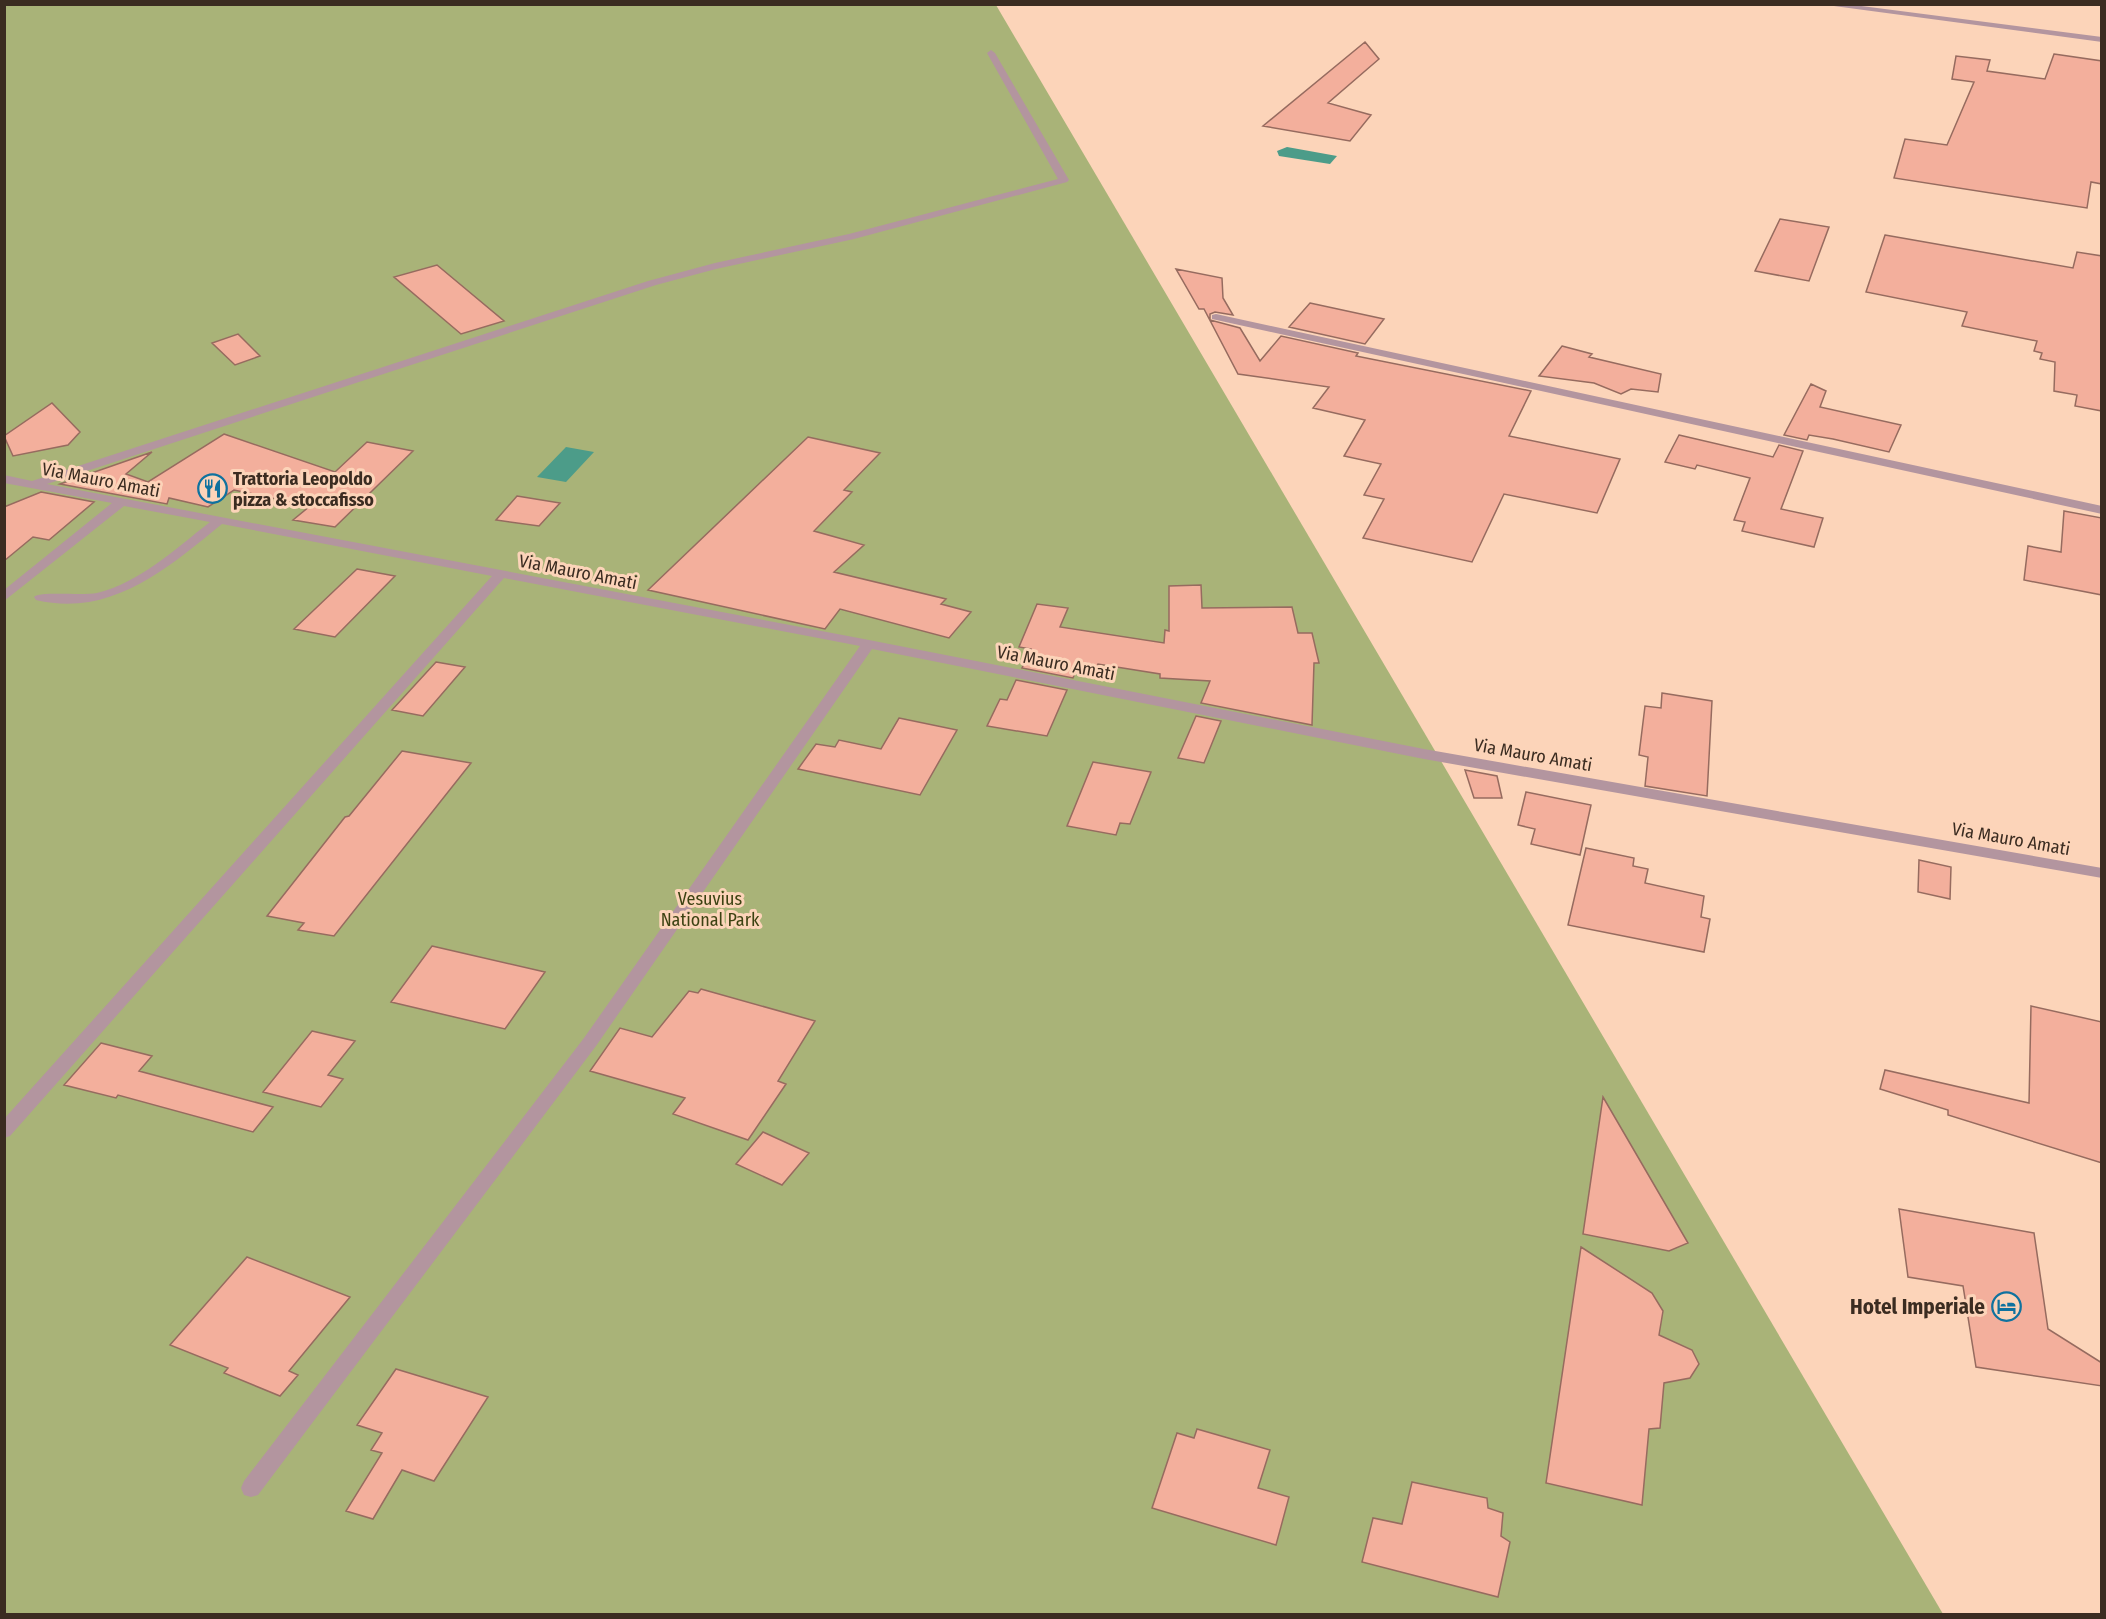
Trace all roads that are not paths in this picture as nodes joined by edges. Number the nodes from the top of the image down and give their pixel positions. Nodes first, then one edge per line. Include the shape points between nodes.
1 (1823, 4) edge
2 (2102, 40) edge
3 (991, 53) dead end
4 (1216, 317) dead end
5 (4, 479) edge
6 (32, 484) junction
7 (121, 502) junction
8 (2102, 510) edge
9 (219, 521) junction
10 (500, 575) junction
11 (4, 597) edge
12 (41, 597) dead end
13 (869, 645) junction
14 (2102, 873) edge
15 (4, 1131) edge
16 (251, 1488) dead end

1 - 2 street
3 - 6 street via 1064,180 850,237 652,283
4 - 8 street
5 - 6 street, Via Mauro Amati
6 - 7 street, Via Mauro Amati
7 - 9 street, Via Mauro Amati
7 - 11 street
9 - 10 street, Via Mauro Amati
9 - 12 street via 128,589 87,600
10 - 13 street, Via Mauro Amati
10 - 15 street
13 - 14 street, Via Mauro Amati via 1424,754
13 - 16 street via 590,1042

